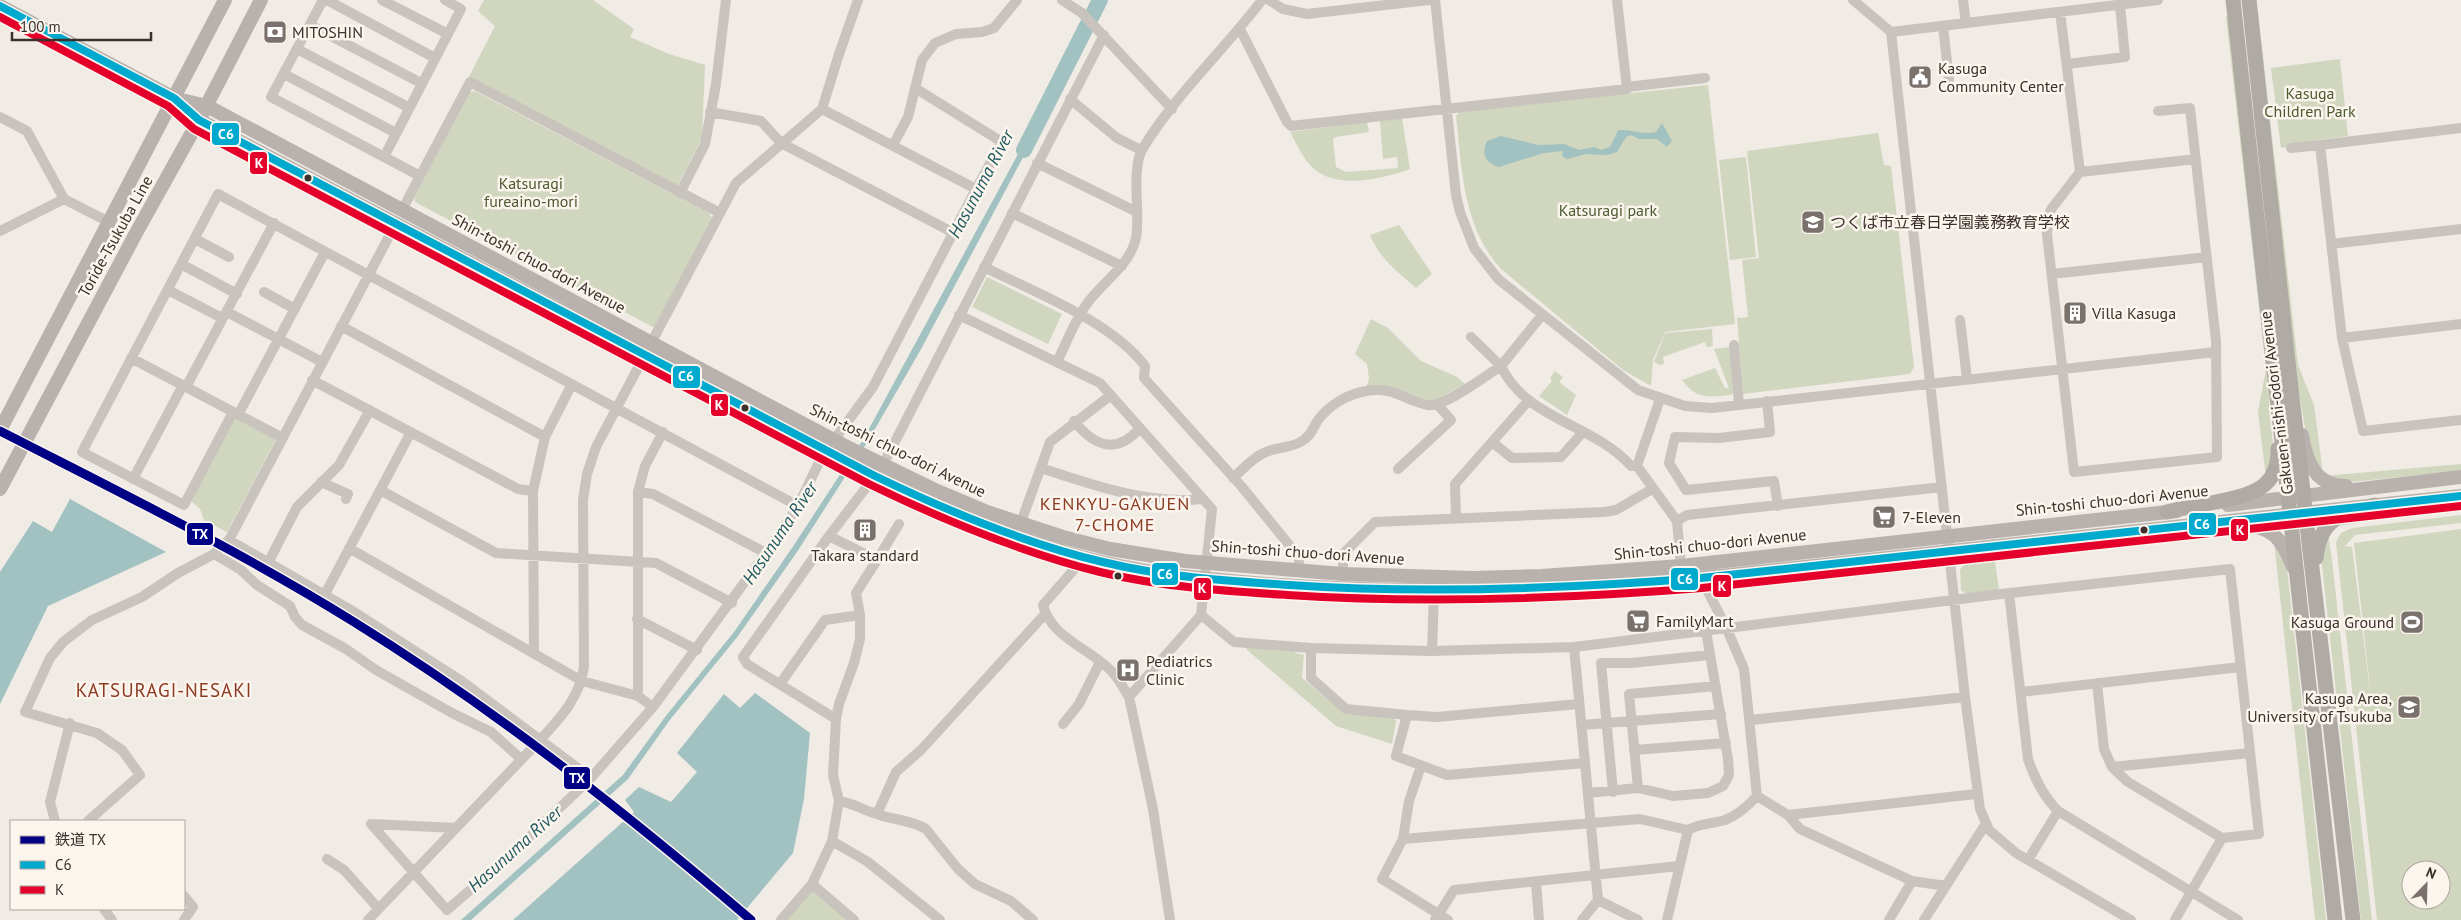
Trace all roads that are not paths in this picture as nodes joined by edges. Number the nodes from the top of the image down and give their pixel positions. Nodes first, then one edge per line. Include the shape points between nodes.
1 (225, 0) edge
2 (261, 0) edge
3 (325, 0) edge
4 (382, 0) edge
5 (445, 0) edge
6 (726, 0) edge
7 (858, 0) edge
8 (1017, 0) edge
9 (1062, 0) edge
10 (1262, 0) edge
11 (1269, 0) edge
12 (1429, 0) edge
13 (1435, 0) edge
14 (1617, 0) edge
15 (1853, 0) edge
16 (1963, 0) edge
17 (2158, 0) edge
18 (2233, 0) edge
19 (2249, 0) edge
20 (2120, 5) junction
21 (0, 6) edge
22 (2060, 12) junction
23 (1966, 23) junction
24 (310, 24) junction
25 (1943, 26) junction
26 (1240, 29) junction
27 (1100, 31) junction
28 (1891, 32) junction
29 (448, 34) junction
30 (297, 49) junction
31 (435, 58) junction
32 (2067, 64) junction
33 (284, 74) junction
34 (1705, 78) dead end
35 (1949, 80) dead end
36 (421, 83) junction
37 (1626, 87) junction
38 (915, 88) junction
39 (174, 98) junction
40 (1070, 99) junction
41 (207, 106) junction
42 (408, 107) junction
43 (1447, 108) junction
44 (822, 109) junction
45 (1172, 109) junction
46 (2158, 111) dead end
47 (710, 112) junction
48 (0, 117) edge
49 (199, 120) junction
50 (2461, 128) edge
51 (396, 133) junction
52 (781, 143) junction
53 (893, 145) junction
54 (2320, 145) junction
55 (2291, 148) dead end
56 (1141, 150) junction
57 (384, 157) junction
58 (2196, 159) junction
59 (1037, 163) junction
60 (2080, 172) junction
61 (420, 176) junction
62 (976, 189) junction
63 (680, 192) junction
64 (64, 199) junction
65 (402, 210) junction
66 (1137, 212) junction
67 (720, 213) junction
68 (1012, 213) junction
69 (109, 222) junction
70 (274, 223) junction
71 (396, 223) junction
72 (2461, 229) edge
73 (0, 230) edge
74 (954, 233) junction
75 (195, 239) junction
76 (2331, 244) junction
77 (325, 252) junction
78 (229, 257) dead end
79 (2207, 257) junction
80 (181, 264) junction
81 (1122, 266) junction
82 (984, 267) junction
83 (2052, 274) junction
84 (368, 276) junction
85 (168, 290) junction
86 (264, 292) dead end
87 (237, 294) junction
88 (296, 309) junction
89 (1081, 314) junction
90 (224, 315) junction
91 (959, 315) junction
92 (1542, 316) junction
93 (1960, 320) dead end
94 (2461, 324) edge
95 (341, 326) junction
96 (1471, 337) dead end
97 (2342, 338) junction
98 (279, 340) junction
99 (1734, 345) dead end
100 (648, 349) junction
101 (2216, 352) junction
102 (132, 358) junction
103 (322, 362) junction
104 (1057, 362) junction
105 (1501, 366) junction
106 (2062, 368) junction
107 (1967, 379) junction
108 (312, 380) junction
109 (1930, 383) junction
110 (572, 384) junction
111 (184, 386) junction
112 (1111, 395) junction
113 (2285, 395) junction
114 (1660, 399) junction
115 (1529, 400) junction
116 (1767, 401) junction
117 (1438, 405) junction
118 (1739, 405) junction
119 (617, 409) junction
120 (370, 410) junction
121 (236, 414) junction
122 (2461, 420) edge
123 (1074, 421) junction
124 (1140, 428) junction
125 (0, 430) edge
126 (411, 432) junction
127 (663, 432) junction
128 (1582, 433) junction
129 (281, 437) junction
130 (545, 437) junction
131 (1492, 442) junction
132 (835, 448) junction
133 (1637, 466) junction
134 (872, 467) junction
135 (1041, 468) junction
136 (1398, 470) dead end
137 (2461, 477) edge
138 (1233, 478) junction
139 (133, 479) junction
140 (321, 482) junction
141 (2374, 486) junction
142 (1942, 488) junction
143 (0, 489) edge
144 (1652, 489) junction
145 (380, 490) junction
146 (533, 491) junction
147 (638, 492) junction
148 (2461, 496) edge
149 (346, 499) dead end
150 (1204, 499) junction
151 (2298, 504) junction
152 (2375, 504) junction
153 (798, 506) junction
154 (1778, 506) junction
155 (1456, 517) junction
156 (2167, 519) junction
157 (1677, 521) junction
158 (899, 524) dead end
159 (1020, 525) junction
160 (829, 536) junction
161 (1947, 536) junction
162 (229, 540) junction
163 (350, 548) junction
164 (1948, 550) junction
165 (214, 554) junction
166 (766, 554) junction
167 (533, 555) junction
168 (583, 558) junction
169 (1084, 558) junction
170 (877, 560) junction
171 (638, 562) junction
172 (268, 563) junction
173 (1205, 564) junction
174 (1681, 566) junction
175 (1299, 572) junction
176 (1343, 574) junction
177 (1701, 578) junction
178 (1203, 579) junction
179 (2297, 580) junction
180 (2314, 582) junction
181 (1434, 592) junction
182 (2009, 593) junction
183 (325, 594) junction
184 (1955, 600) junction
185 (732, 603) junction
186 (1045, 614) junction
187 (860, 615) junction
188 (1201, 615) junction
189 (638, 619) junction
190 (1726, 627) junction
191 (1706, 631) junction
192 (1574, 647) junction
193 (1311, 648) junction
194 (697, 650) junction
195 (1432, 651) junction
196 (534, 654) junction
197 (1710, 655) junction
198 (1100, 662) junction
199 (2240, 667) junction
200 (582, 681) junction
201 (780, 684) junction
202 (2097, 684) junction
203 (1716, 686) junction
204 (2021, 692) junction
205 (638, 696) junction
206 (1129, 697) junction
207 (1965, 697) junction
208 (1579, 704) junction
209 (653, 707) junction
210 (1722, 714) junction
211 (1406, 715) junction
212 (836, 719) junction
213 (1751, 720) junction
214 (1632, 721) junction
215 (70, 723) junction
216 (1606, 723) junction
217 (1063, 724) dead end
218 (1581, 725) junction
219 (541, 739) junction
220 (1726, 743) junction
221 (1634, 750) junction
222 (2250, 753) junction
223 (521, 759) junction
224 (1585, 763) junction
225 (1421, 766) junction
226 (2112, 767) junction
227 (591, 778) junction
228 (1638, 788) junction
229 (1613, 792) junction
230 (1588, 793) junction
231 (1976, 794) junction
232 (1757, 796) junction
233 (839, 801) junction
234 (2058, 812) junction
235 (877, 814) junction
236 (1788, 815) junction
237 (55, 820) edge
238 (89, 820) edge
239 (1590, 823) junction
240 (1985, 825) junction
241 (456, 828) junction
242 (1688, 830) junction
243 (2222, 838) junction
244 (1403, 839) junction
245 (832, 841) junction
246 (328, 859) dead end
247 (2028, 860) junction
248 (1679, 866) junction
249 (413, 874) junction
250 (1595, 875) junction
251 (1912, 881) junction
252 (1536, 883) junction
253 (812, 884) junction
254 (1946, 886) junction
255 (2192, 892) junction
256 (185, 897) edge
257 (1598, 900) junction
258 (378, 908) junction
259 (1436, 917) edge
260 (184, 920) edge
261 (368, 920) edge
262 (781, 920) edge
263 (854, 920) edge
264 (940, 920) edge
265 (1033, 920) edge
266 (1170, 920) edge
267 (1448, 920) edge
268 (1539, 920) edge
269 (1582, 920) edge
270 (1638, 920) edge
271 (1667, 920) edge
272 (1889, 920) edge
273 (1924, 920) edge
274 (2131, 920) edge
275 (2175, 920) edge
276 (2238, 920) edge
277 (2335, 920) edge
278 (2354, 920) edge

1 - 39 main road, Toride-Tsukuba Line
2 - 41 main road, Toride-Tsukuba Line
3 - 24 street
3 - 31 street
4 - 29 street
5 - 29 street via 461,9
6 - 47 street
7 - 44 street
8 - 38 street via 994,28 956,34 936,43 922,60
9 - 27 street via 1082,13
10 - 26 street
11 - 12 street via 1283,9 1307,14
13 - 43 street
14 - 37 street
15 - 28 street
16 - 23 street
17 - 20 street
18 - 113 highway, Gakuen-nishi-odori Avenue
19 - 113 highway, Gakuen-nishi-odori Avenue
20 - 22 street
20 - 32 street via 2125,57
21 - 39 main road, Shin-toshi chuo-dori Avenue
22 - 23 street
22 - 32 street
23 - 25 street
24 - 30 street
24 - 36 street
25 - 28 street
25 - 35 street
26 - 43 street via 1291,126
26 - 45 street
27 - 40 street
27 - 45 street
28 - 109 street
29 - 31 street
30 - 33 street
30 - 42 street
31 - 36 street
32 - 60 street
33 - 51 street
33 - 57 street via 271,97
34 - 37 street
36 - 42 street
37 - 43 street
38 - 53 street via 908,117
38 - 62 street via 1002,142
39 - 41 main road, Shin-toshi chuo-dori Avenue
39 - 49 main road, Shin-toshi chuo-dori Avenue
39 - 69 main road, Toride-Tsukuba Line
40 - 56 street via 1116,138
40 - 59 street
41 - 49 main road, Toride-Tsukuba Line
41 - 65 main road, Shin-toshi chuo-dori Avenue
42 - 51 street
43 - 92 street via 1456,195 1469,237 1480,259 1498,280
44 - 52 street
44 - 53 street
45 - 56 street
46 - 58 street via 2190,108
47 - 52 street via 761,122
47 - 63 street via 706,144
48 - 64 street via 27,132
49 - 71 main road, Shin-toshi chuo-dori Avenue
49 - 143 main road, Toride-Tsukuba Line
50 - 54 street
51 - 57 street
52 - 67 street via 736,183
52 - 74 street
53 - 62 street
54 - 55 street
54 - 76 street
56 - 66 street
57 - 61 street
58 - 60 street
58 - 79 street
59 - 66 street
59 - 68 street
60 - 83 street via 2049,214 2047,234
61 - 63 street via 470,82
61 - 65 street
62 - 74 street
63 - 67 street
64 - 69 street
64 - 73 street
65 - 100 main road, Shin-toshi chuo-dori Avenue
66 - 81 street via 1136,239
67 - 100 street
68 - 81 street
68 - 82 street
69 - 125 main road, Toride-Tsukuba Line
70 - 75 street via 218,194
70 - 77 street
70 - 87 street
71 - 84 street
71 - 100 main road, Shin-toshi chuo-dori Avenue
72 - 76 street
74 - 132 street via 873,387
75 - 78 street
75 - 80 street
76 - 97 street
77 - 84 street
77 - 88 street
79 - 83 street
79 - 101 street
80 - 85 street
80 - 87 street
81 - 89 street
82 - 89 street
82 - 91 street
83 - 106 street
84 - 95 street
84 - 110 street
85 - 90 street
85 - 102 street
86 - 88 street
87 - 90 street
88 - 98 street
89 - 104 street
89 - 138 street via 1139,358 1145,366 1144,378
90 - 98 street
90 - 111 street
91 - 104 street
91 - 134 street
92 - 105 street
92 - 114 street via 1631,386
93 - 107 street
94 - 97 street
95 - 103 street
95 - 130 street
96 - 105 street
97 - 122 street via 2363,431
98 - 103 street
98 - 121 street
99 - 118 street
100 - 119 street
100 - 132 main road, Shin-toshi chuo-dori Avenue
101 - 106 street
101 - 106 street via 2217,457 2082,472 2074,472
102 - 111 street
102 - 139 street via 82,452
103 - 108 street
104 - 112 street via 1100,383
105 - 115 street via 1513,385
105 - 117 street
106 - 107 street
107 - 109 street
108 - 120 street
108 - 129 street
109 - 116 street
109 - 142 street
110 - 119 street
110 - 130 street
111 - 121 street
111 - 139 street
112 - 123 street
112 - 124 street
113 - 141 main road via 2299,412 2304,445 2314,474 2341,486
113 - 151 highway, Gakuen-nishi-odori Avenue
113 - 156 highway via 2274,414 2278,462 2268,482 2245,496
114 - 118 street via 1699,408
114 - 133 street
115 - 128 street
115 - 131 street
116 - 118 street
116 - 154 street via 1770,432 1719,438 1675,437 1669,463 1686,490 1774,482
117 - 136 street via 1451,420
117 - 138 street via 1412,400 1388,390 1346,396 1319,419 1301,442 1264,452
119 - 127 street
119 - 168 street via 596,447 587,474
120 - 126 street
120 - 140 street via 346,455
121 - 129 street
121 - 139 street via 184,505
123 - 124 street via 1084,434 1103,444 1123,443
123 - 135 street via 1050,442
124 - 150 street
126 - 145 street
126 - 146 street via 518,489
127 - 147 street via 645,466
127 - 153 street
128 - 131 street via 1562,457 1512,458
128 - 133 street via 1611,447 1631,466
129 - 162 street
130 - 146 street
131 - 155 street via 1455,484
132 - 134 main road, Shin-toshi chuo-dori Avenue
132 - 153 street
133 - 144 street
134 - 159 main road, Shin-toshi chuo-dori Avenue
134 - 160 street via 864,490
134 - 169 main road, Shin-toshi chuo-dori Avenue via 927,501 1014,537
135 - 150 street via 1112,492 1187,501
135 - 159 street
137 - 141 main road
138 - 175 street via 1299,557
140 - 149 street via 348,494
140 - 172 street via 298,507
141 - 151 main road
142 - 154 street
142 - 161 street
144 - 155 street via 1616,510
144 - 157 street
145 - 163 street
145 - 167 street via 496,553
146 - 167 street
147 - 166 street via 653,494
147 - 171 street
148 - 152 main road
150 - 173 street via 1212,509
151 - 152 main road
151 - 156 main road, Shin-toshi chuo-dori Avenue
151 - 179 highway, Gakuen-nishi-odori Avenue
151 - 180 highway, Gakuen-nishi-odori Avenue
152 - 180 highway via 2335,517 2326,527 2317,546
153 - 166 street
154 - 157 street via 1687,515
155 - 176 street via 1376,522 1343,554
156 - 161 main road, Shin-toshi chuo-dori Avenue
156 - 164 main road, Shin-toshi chuo-dori Avenue
156 - 179 main road via 2263,528 2281,542
157 - 174 street
158 - 170 street
159 - 173 main road, Shin-toshi chuo-dori Avenue via 1110,549
160 - 170 street
160 - 201 street via 743,657 747,664
161 - 164 street
161 - 174 main road, Shin-toshi chuo-dori Avenue
162 - 165 street
162 - 172 street
163 - 183 street
163 - 196 street
164 - 177 main road, Shin-toshi chuo-dori Avenue
164 - 184 street
165 - 215 street via 146,594 92,620 63,642 50,658 25,712
165 - 223 street via 290,606 302,625 418,694 491,732
166 - 185 street
167 - 168 street
167 - 196 street
168 - 171 street
168 - 200 street
169 - 178 main road, Shin-toshi chuo-dori Avenue
169 - 186 street via 1043,605
170 - 187 street via 856,593
171 - 185 street via 656,563
171 - 189 street
172 - 183 street
173 - 175 main road, Shin-toshi chuo-dori Avenue
173 - 178 street
174 - 176 main road, Shin-toshi chuo-dori Avenue via 1522,577
175 - 176 main road, Shin-toshi chuo-dori Avenue
177 - 181 main road, Shin-toshi chuo-dori Avenue via 1598,587
177 - 190 street
178 - 181 main road, Shin-toshi chuo-dori Avenue
178 - 188 street
179 - 277 highway, Gakuen-nishi-odori Avenue
180 - 278 highway, Gakuen-nishi-odori Avenue
181 - 195 street
182 - 184 street
182 - 199 street via 2230,569
182 - 204 street
183 - 219 street via 463,682
184 - 190 street
184 - 207 street
185 - 194 street
186 - 198 street via 1061,633
186 - 235 street via 921,750 896,772
187 - 201 street via 825,620
187 - 212 street via 860,639
188 - 193 street via 1234,642
188 - 206 street
189 - 194 street
189 - 205 street
190 - 191 street
190 - 213 street via 1744,669
191 - 192 street
191 - 197 street
192 - 195 street
192 - 208 street
193 - 195 street
193 - 211 street via 1311,678 1346,709
194 - 209 street
196 - 200 street
197 - 203 street
197 - 216 street via 1601,663
198 - 206 street via 1114,674
198 - 217 street via 1079,704
199 - 202 street
199 - 222 street
200 - 205 street
200 - 219 street via 566,711
201 - 212 street
202 - 204 street
202 - 226 street via 2104,749
203 - 210 street
203 - 214 street via 1629,694
204 - 234 street via 2028,759 2041,789
205 - 209 street
206 - 266 street via 1153,809
207 - 213 street
207 - 231 street
208 - 211 street via 1437,717
208 - 218 street
209 - 227 street
210 - 214 street
210 - 220 street
211 - 225 street via 1396,756
212 - 233 street via 834,775
213 - 232 street
214 - 216 street
214 - 221 street
215 - 237 street via 50,802
215 - 238 street via 97,733 122,750 140,775
216 - 218 street
216 - 229 street
218 - 224 street
219 - 223 street
219 - 227 street
220 - 221 street
220 - 228 street via 1729,775 1723,786 1690,796 1673,796
221 - 228 street
222 - 226 street
222 - 243 street via 2259,834
223 - 241 street
224 - 225 street via 1446,775
224 - 230 street
225 - 244 street via 1409,801
226 - 243 street via 2128,782
227 - 249 street via 447,910
228 - 229 street
229 - 230 street
230 - 239 street
231 - 236 street
231 - 240 street
232 - 236 street
232 - 242 street via 1726,820 1697,824
233 - 235 street
233 - 245 street
234 - 247 street
234 - 255 street
235 - 265 street via 926,829 940,849 974,884 1010,901
236 - 251 street via 1800,829
239 - 242 street via 1640,819
239 - 244 street
239 - 250 street
240 - 247 street via 2004,845
240 - 254 street
241 - 249 street
241 - 249 street via 371,824
242 - 248 street
243 - 255 street
244 - 259 street via 1382,880
245 - 253 street
245 - 264 street via 868,862
246 - 258 street via 344,870
247 - 274 street
248 - 250 street
248 - 271 street
249 - 258 street
250 - 252 street
250 - 257 street
251 - 254 street
251 - 272 street
252 - 259 street via 1454,890
252 - 268 street
253 - 262 street
253 - 263 street
254 - 273 street
255 - 275 street
255 - 276 street
256 - 260 street via 193,907
257 - 269 street
257 - 270 street
258 - 261 street
259 - 267 street

